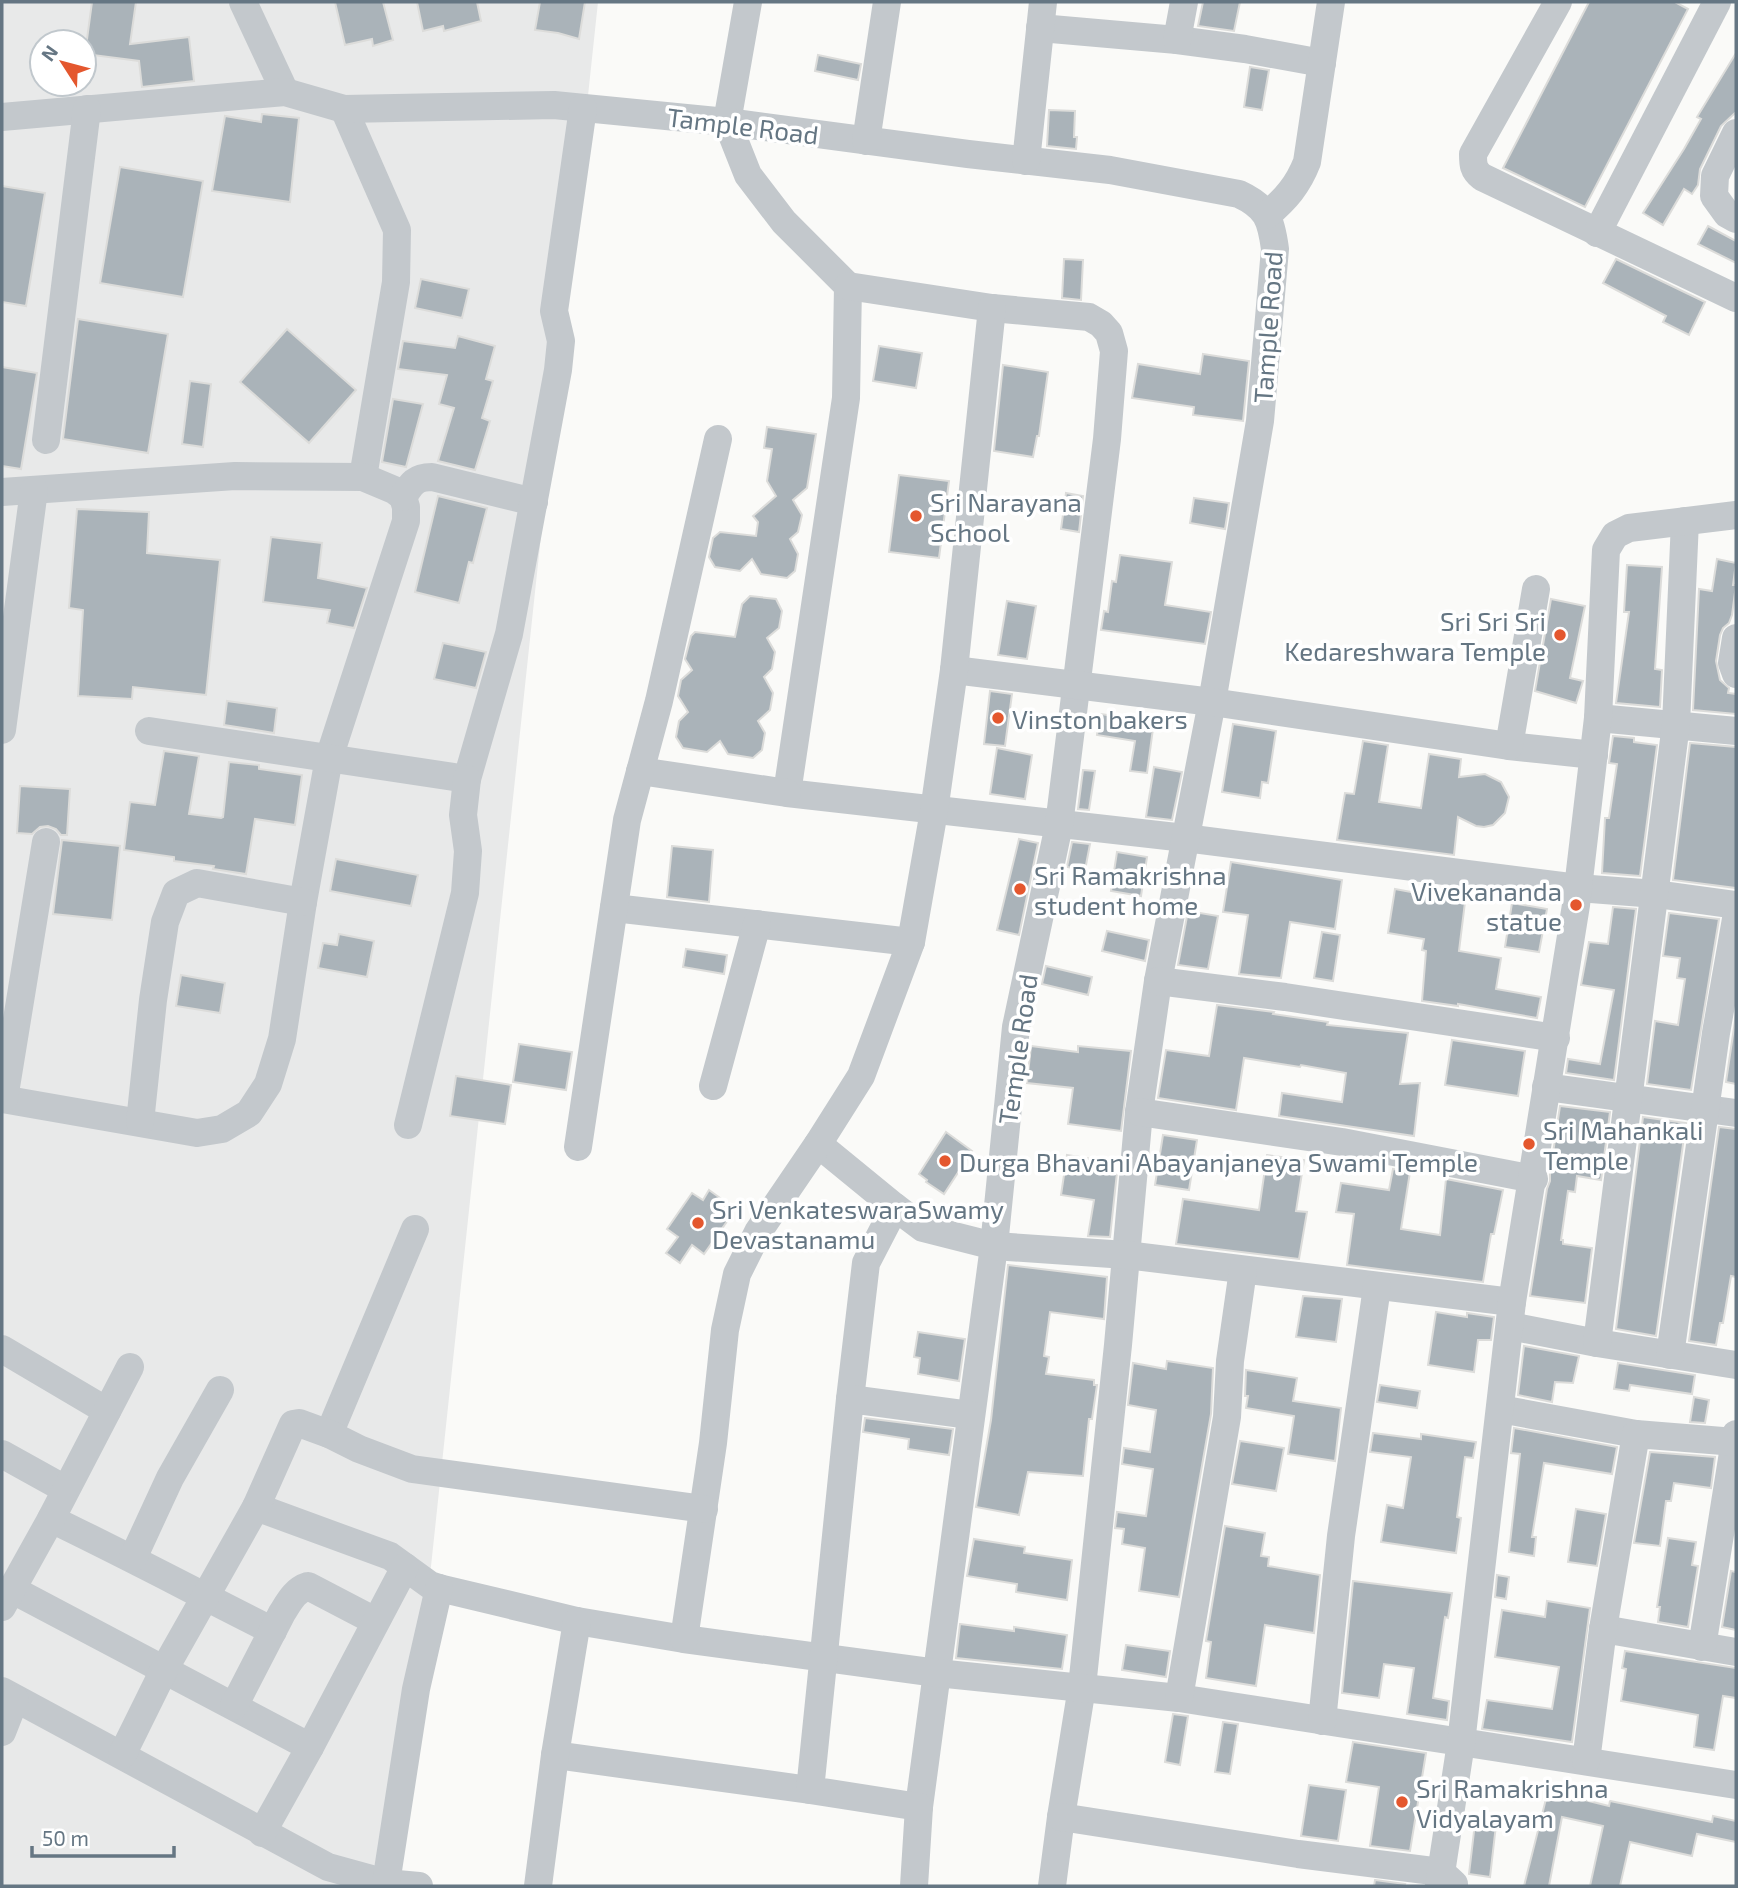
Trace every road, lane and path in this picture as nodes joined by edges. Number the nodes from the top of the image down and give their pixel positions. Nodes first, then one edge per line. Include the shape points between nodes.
1 (243, 2) edge
2 (748, 2) edge
3 (887, 2) edge
4 (1184, 2) edge
5 (1331, 2) edge
6 (1558, 2) edge
7 (1717, 2) edge
8 (1041, 15) edge
9 (1177, 40) junction
10 (1322, 63) junction
11 (285, 92) junction
12 (583, 108) junction
13 (87, 109) junction
14 (344, 109) junction
15 (2, 117) edge
16 (727, 122) junction
17 (1736, 133) edge
18 (866, 141) junction
19 (1026, 161) junction
20 (1267, 215) junction
21 (1736, 219) edge
22 (1597, 233) junction
23 (848, 286) junction
24 (1736, 298) edge
25 (992, 308) junction
26 (718, 439) dead end
27 (46, 440) dead end
28 (363, 477) junction
29 (34, 490) junction
30 (2, 492) edge
31 (403, 497) junction
32 (534, 502) junction
33 (1736, 514) edge
34 (1685, 521) junction
35 (1536, 589) dead end
36 (1736, 638) edge
37 (954, 670) junction
38 (1736, 674) edge
39 (1076, 684) junction
40 (1212, 702) junction
41 (1598, 718) junction
42 (1676, 724) junction
43 (2, 730) edge
44 (149, 731) dead end
45 (1736, 731) edge
46 (1509, 746) junction
47 (1594, 755) junction
48 (329, 758) junction
49 (640, 771) junction
50 (467, 779) junction
51 (786, 793) junction
52 (934, 811) junction
53 (1059, 825) junction
54 (1185, 838) junction
55 (46, 842) dead end
56 (1578, 888) junction
57 (1656, 894) junction
58 (303, 902) junction
59 (1736, 905) edge
60 (614, 908) junction
61 (1736, 919) edge
62 (757, 924) junction
63 (911, 942) junction
64 (1158, 981) junction
65 (1556, 1038) junction
66 (713, 1086) dead end
67 (1546, 1087) junction
68 (1629, 1097) junction
69 (3, 1099) edge
70 (1707, 1108) junction
71 (1139, 1112) junction
72 (1736, 1113) edge
73 (140, 1122) junction
74 (408, 1125) dead end
75 (818, 1144) junction
76 (578, 1147) dead end
77 (1534, 1178) junction
78 (895, 1207) junction
79 (415, 1229) dead end
80 (994, 1246) junction
81 (1126, 1255) junction
82 (1243, 1270) junction
83 (1377, 1287) junction
84 (1511, 1314) junction
85 (1597, 1343) junction
86 (2, 1349) edge
87 (1670, 1354) junction
88 (1736, 1365) edge
89 (130, 1367) dead end
90 (220, 1390) dead end
91 (850, 1399) junction
92 (1500, 1409) junction
93 (107, 1410) junction
94 (970, 1415) junction
95 (329, 1434) junction
96 (1636, 1434) junction
97 (1736, 1438) edge
98 (2, 1454) edge
99 (65, 1489) junction
100 (256, 1507) junction
101 (704, 1509) junction
102 (51, 1520) junction
103 (1728, 1540) edge
104 (133, 1558) junction
105 (405, 1567) junction
106 (439, 1588) junction
107 (205, 1597) junction
108 (8, 1598) edge
109 (375, 1621) junction
110 (577, 1621) junction
111 (1603, 1629) junction
112 (273, 1630) junction
113 (684, 1639) junction
114 (1702, 1647) junction
115 (1736, 1652) edge
116 (822, 1658) junction
117 (165, 1668) junction
118 (937, 1673) junction
119 (1082, 1687) junction
120 (8, 1695) edge
121 (1180, 1698) junction
122 (234, 1706) junction
123 (1322, 1721) junction
124 (2, 1732) edge
125 (1461, 1743) junction
126 (310, 1747) junction
127 (122, 1755) junction
128 (555, 1755) junction
129 (1586, 1761) junction
130 (1736, 1785) edge
131 (810, 1790) junction
132 (919, 1807) junction
133 (1061, 1817) junction
134 (261, 1833) junction
135 (1445, 1882) edge
136 (386, 1883) junction
137 (418, 1886) edge
138 (538, 1886) edge
139 (914, 1886) edge
140 (1052, 1886) edge

1 - 11 street
2 - 16 street
3 - 18 street
4 - 9 street
5 - 10 street
6 - 22 street via 1474,154 1473,165 1482,177
7 - 22 street
8 - 9 street
8 - 19 street
9 - 10 street
10 - 20 street via 1307,162 1287,199
11 - 13 street, Tample Road
11 - 14 street, Tample Road
12 - 14 street, Tample Road
12 - 16 street, Tample Road
12 - 32 street via 554,311 561,341 558,370
13 - 15 street, Tample Road
13 - 27 street
14 - 28 street via 397,230 396,282
16 - 18 street, Tample Road
16 - 23 street via 748,175 784,222
17 - 21 street via 1715,176 1714,196
18 - 19 street, Tample Road
19 - 20 street, Tample Road via 1110,170 1239,194 1256,202
20 - 40 street, Tample Road via 1275,249 1260,421
22 - 24 street
23 - 25 street, Temple Road
23 - 51 street via 846,398
25 - 37 street
25 - 39 street, Temple Road via 1089,317 1109,333 1114,351
26 - 49 street
28 - 29 street via 235,476
28 - 31 street
29 - 30 street
29 - 43 street
31 - 32 street via 413,481 432,477
31 - 48 street via 405,521
32 - 50 street via 509,634
33 - 34 street
34 - 41 street via 1629,528 1615,535 1606,550
34 - 42 street
35 - 46 street
36 - 38 street via 1732,663
37 - 39 street
37 - 52 street
39 - 40 street
39 - 53 street, Temple Road
40 - 46 street
40 - 54 street, Tample Road
41 - 42 street
41 - 47 street
42 - 45 street
42 - 57 street
44 - 48 street
46 - 47 street
47 - 56 street
48 - 50 street
48 - 58 street
49 - 51 street
49 - 60 street via 627,820
50 - 74 street via 465,893
51 - 52 street
52 - 53 street
52 - 63 street
53 - 54 street
53 - 80 street, Temple Road via 1016,1027
54 - 56 street
54 - 64 street, Tample Road
55 - 69 street
56 - 57 street
56 - 65 street
57 - 59 street
57 - 68 street
58 - 73 street via 282,1039 268,1084 249,1113 222,1129 197,1133
58 - 73 street via 197,883 176,893 166,922 153,1000
60 - 62 street
60 - 76 street
61 - 70 street
62 - 63 street
62 - 66 street
63 - 75 street via 861,1076
64 - 65 street
64 - 71 street, Tample Road
65 - 67 street
67 - 68 street
67 - 77 street
68 - 70 street
68 - 85 street
69 - 73 street
70 - 72 street
70 - 87 street
71 - 77 street via 1342,1142
71 - 81 street, Tample Road
75 - 78 street
75 - 101 street via 758,1232 737,1274 725,1330
77 - 84 street
78 - 80 street via 923,1228
78 - 91 street via 866,1263
79 - 95 street
80 - 81 street
80 - 94 street, Temple Road
81 - 82 street
81 - 119 street, Tample Road
82 - 83 street
82 - 121 street via 1227,1418
83 - 84 street
83 - 123 street via 1341,1536
84 - 85 street
84 - 92 street
85 - 87 street
86 - 93 street
87 - 88 street
89 - 93 street
90 - 104 street via 170,1478
91 - 94 street
91 - 116 street
92 - 96 street
92 - 125 street
93 - 99 street
94 - 118 street, Temple Road
95 - 100 street via 293,1424
95 - 101 street via 412,1469
96 - 97 street
96 - 111 street
97 - 103 street
98 - 99 street
99 - 102 street
100 - 105 street via 390,1556
100 - 107 street
101 - 113 street
102 - 104 street
102 - 108 street
103 - 114 street
104 - 107 street
105 - 106 street
105 - 109 street
106 - 110 street
106 - 136 street via 416,1689
107 - 112 street
107 - 117 street
108 - 117 street
109 - 112 street via 308,1586 291,1598
109 - 126 street
110 - 113 street
110 - 128 street
111 - 114 street
111 - 129 street
112 - 122 street
113 - 116 street
114 - 115 street
116 - 118 street
116 - 131 street
117 - 122 street
117 - 127 street
118 - 119 street
118 - 132 street, Temple Road
119 - 121 street
119 - 133 street, Tample Road
120 - 124 street
120 - 127 street
121 - 123 street
122 - 126 street
123 - 125 street
125 - 129 street
125 - 135 street
126 - 134 street
127 - 134 street
128 - 131 street
128 - 138 street
129 - 130 street
131 - 132 street
132 - 139 street, Temple Road
133 - 135 street
133 - 140 street, Tample Road
134 - 136 street via 328,1867
136 - 137 street

